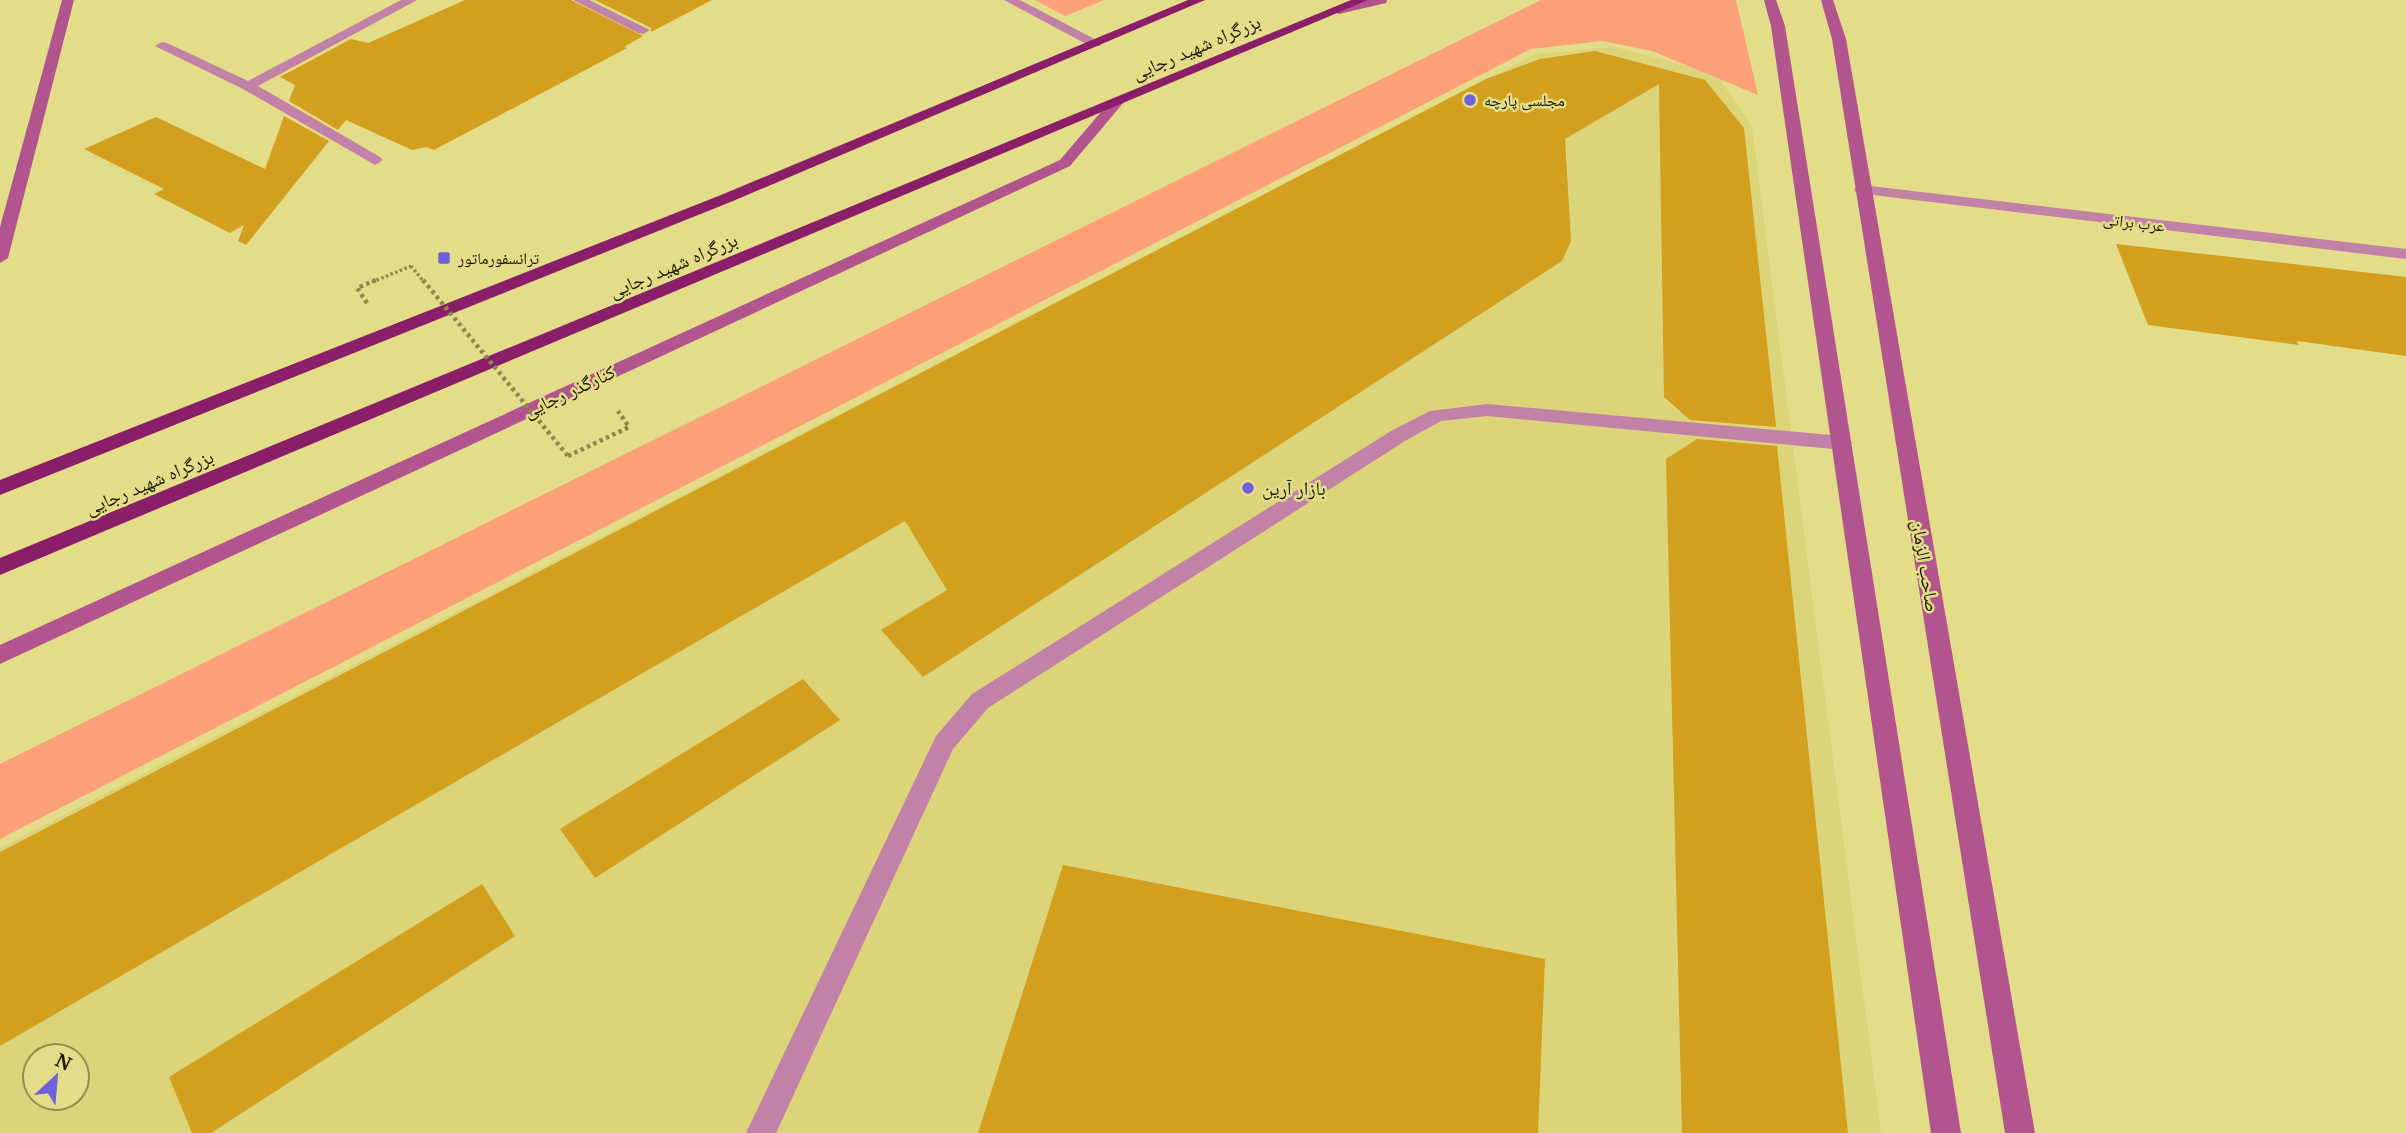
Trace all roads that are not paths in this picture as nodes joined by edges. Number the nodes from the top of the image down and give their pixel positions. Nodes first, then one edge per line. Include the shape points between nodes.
1 (68, 0) edge
2 (411, 0) edge
3 (579, 0) edge
4 (1010, 0) edge
5 (1199, 0) edge
6 (1362, 0) edge
7 (1381, 0) edge
8 (1770, 0) edge
9 (1826, 0) edge
10 (1339, 10) junction
11 (643, 30) dead end
12 (1095, 43) junction
13 (162, 46) dead end
14 (248, 86) junction
15 (1117, 102) junction
16 (375, 160) dead end
17 (1862, 190) junction
18 (2406, 254) edge
19 (0, 258) edge
20 (1842, 443) junction
21 (0, 488) edge
22 (0, 567) edge
23 (0, 655) edge
24 (761, 1133) edge
25 (1946, 1133) edge
26 (2020, 1133) edge

1 - 19 street
2 - 14 street
3 - 11 street
4 - 12 street
5 - 12 highway
6 - 10 highway, بزرگراه شهید رجایی
7 - 10 street
8 - 20 street via 1779,26
9 - 17 street, صاحب الزمان via 1839,39
10 - 15 highway, بزرگراه شهید رجایی
12 - 21 highway via 727,198
13 - 14 street
14 - 16 street
15 - 22 highway, بزرگراه شهید رجایی
15 - 23 street, کنارگذر رجایی via 1065,163
17 - 18 street, عرب براتی
17 - 26 street, صاحب الزمان
20 - 24 street via 1541,413 1488,410 1437,415 980,701 944,743
20 - 25 street

